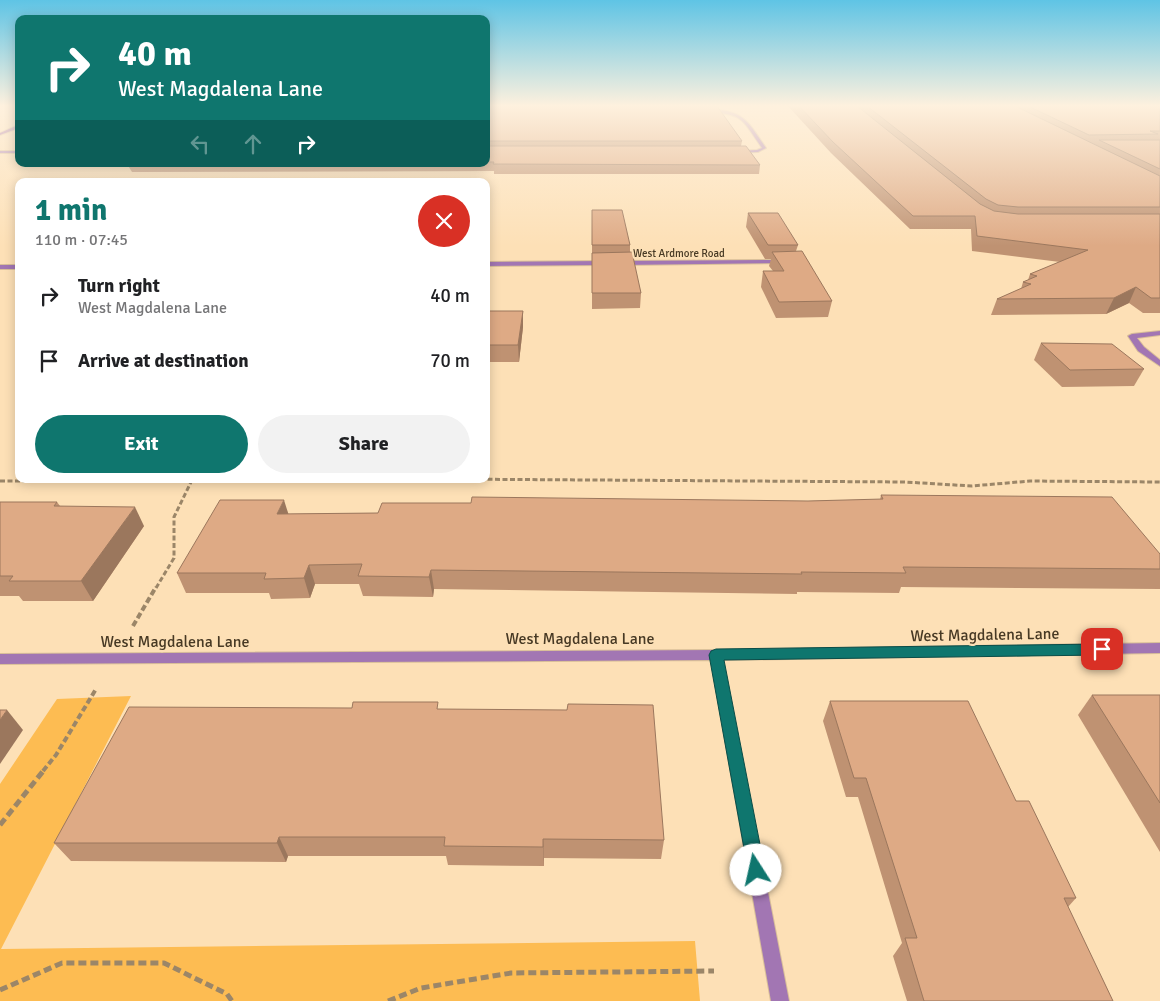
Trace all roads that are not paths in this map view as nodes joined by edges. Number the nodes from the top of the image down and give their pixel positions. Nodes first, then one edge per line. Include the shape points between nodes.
1 (793, 262) edge
2 (490, 264) edge
3 (0, 267) edge
4 (15, 267) edge
5 (1160, 333) edge
6 (1160, 364) edge
7 (1160, 648) edge
8 (716, 655) junction
9 (0, 659) edge
10 (780, 1001) edge

1 - 2 street, West Ardmore Road
3 - 4 street
5 - 6 street via 1132,336
7 - 8 street, West Magdalena Lane
8 - 9 street, West Magdalena Lane
8 - 10 street

